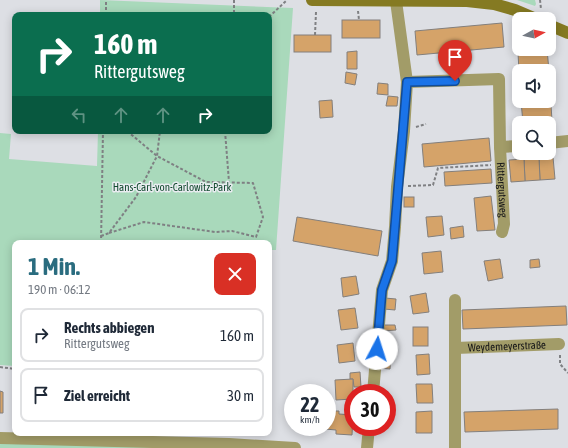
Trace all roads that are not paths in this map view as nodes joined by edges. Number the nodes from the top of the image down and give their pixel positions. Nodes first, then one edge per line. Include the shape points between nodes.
1 (312, 0) edge
2 (316, 0) edge
3 (396, 1) edge
4 (494, 2) edge
5 (519, 12) edge
6 (556, 28) edge
7 (568, 33) edge
8 (407, 82) junction
9 (568, 141) edge
10 (556, 142) edge
11 (512, 146) edge
12 (500, 147) junction
13 (502, 232) dead end
14 (455, 300) dead end
15 (559, 344) road end
16 (455, 348) junction
17 (374, 384) edge
18 (368, 436) edge
19 (0, 438) edge
20 (295, 448) edge
21 (367, 448) edge
22 (455, 448) edge

1 - 2 street
2 - 3 street
3 - 4 street
3 - 8 street
4 - 5 street
6 - 7 street
8 - 12 street, Rittergutsweg via 499,79
8 - 17 street via 392,254 382,290
9 - 10 street
11 - 12 street, Rittergutsweg
12 - 13 street, Rittergutsweg via 504,224
14 - 16 street, Weydemeyerstraße
15 - 16 street, Weydemeyerstraße
16 - 22 street, Weydemeyerstraße
18 - 21 street
19 - 20 street

